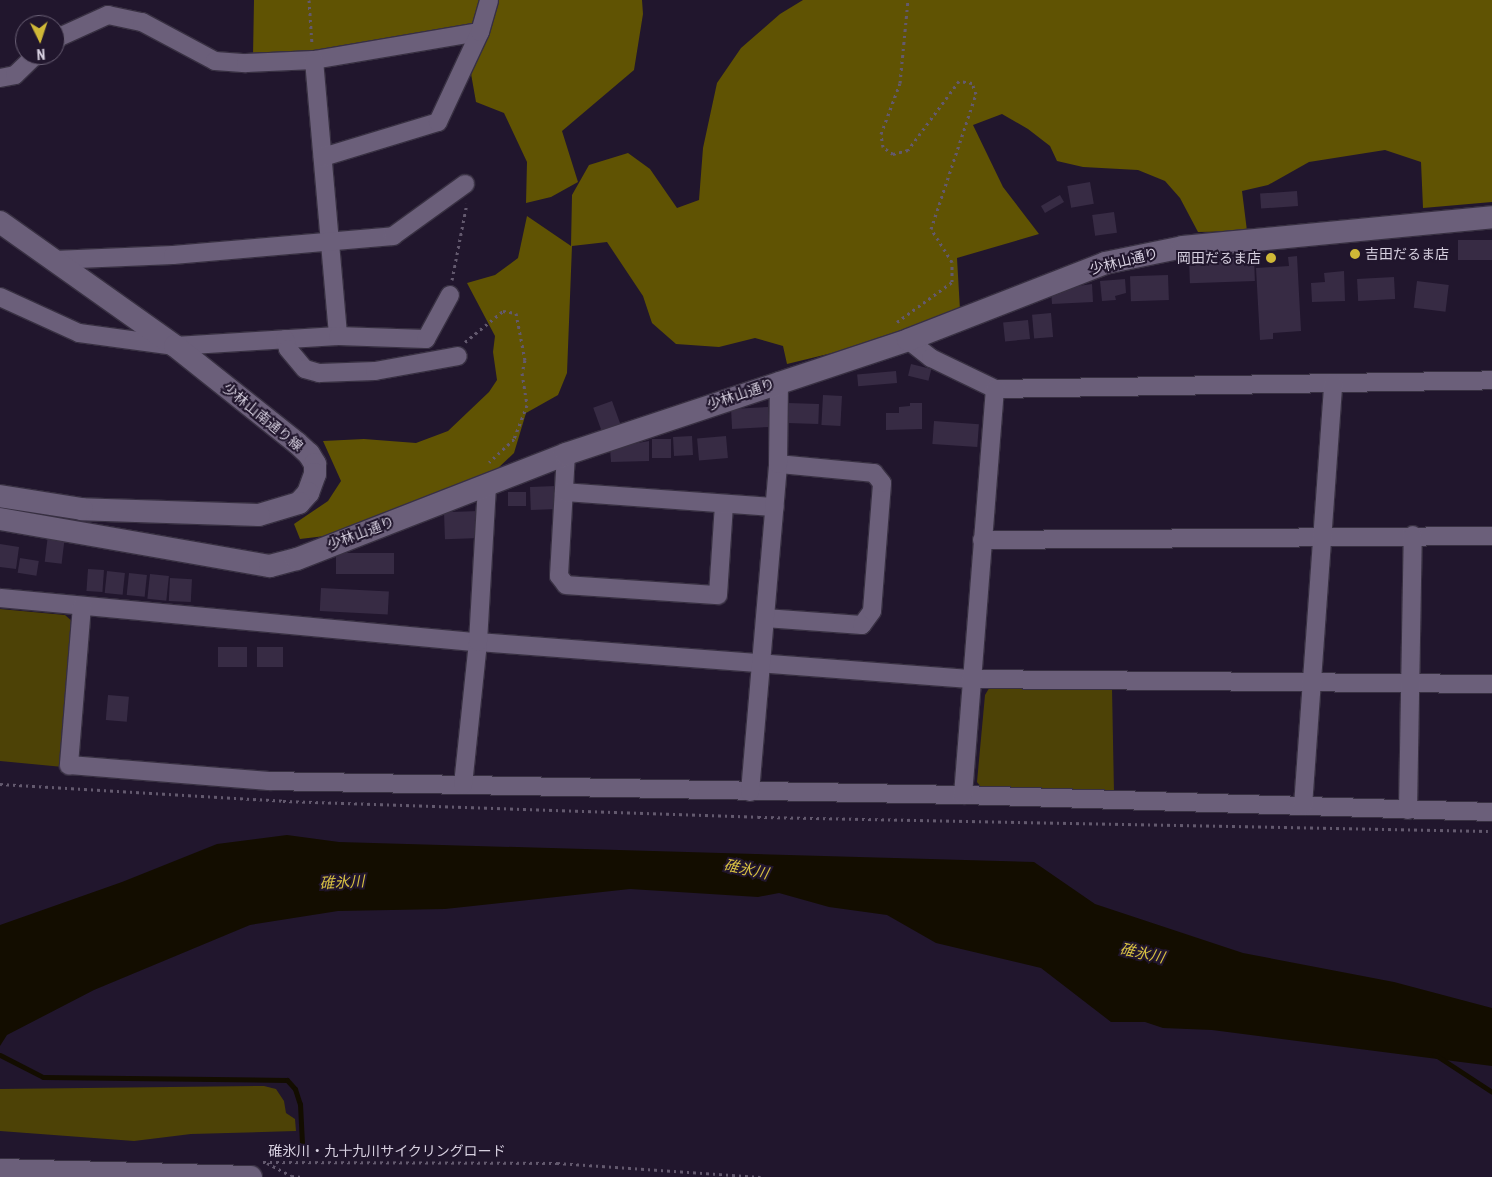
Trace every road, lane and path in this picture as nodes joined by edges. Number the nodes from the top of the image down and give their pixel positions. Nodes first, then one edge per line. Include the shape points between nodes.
1 (309, 0) edge
2 (489, 0) edge
3 (908, 0) edge
4 (480, 32) junction
5 (65, 34) edge
6 (314, 60) junction
7 (25, 65) edge
8 (0, 78) edge
9 (324, 156) junction
10 (465, 184) joint
11 (1492, 218) edge
12 (0, 222) edge
13 (331, 240) junction
14 (54, 260) junction
15 (450, 295) joint
16 (0, 297) edge
17 (888, 328) dead end
18 (338, 336) junction
19 (286, 339) junction
20 (908, 340) junction
21 (175, 346) junction
22 (458, 350) joint
23 (1492, 380) edge
24 (779, 381) junction
25 (1333, 384) junction
26 (995, 389) junction
27 (566, 454) junction
28 (778, 464) junction
29 (485, 477) junction
30 (564, 492) junction
31 (0, 496) edge
32 (724, 504) junction
33 (774, 507) junction
34 (0, 519) edge
35 (1321, 535) junction
36 (1413, 535) junction
37 (1492, 536) edge
38 (982, 540) junction
39 (0, 598) edge
40 (82, 606) junction
41 (764, 618) junction
42 (478, 642) junction
43 (762, 663) junction
44 (970, 679) junction
45 (1311, 682) junction
46 (1492, 684) edge
47 (1409, 685) junction
48 (0, 784) edge
49 (463, 785) junction
50 (750, 792) junction
51 (963, 795) junction
52 (1303, 806) junction
53 (1408, 810) junction
54 (1492, 812) edge
55 (1492, 831) edge
56 (257, 1167) edge
57 (0, 1170) edge
58 (303, 1177) edge
59 (762, 1177) edge

1 - 6 path
2 - 4 street
3 - 17 path via 900,84 881,134 883,147 893,154 908,150 959,81 972,84 976,94 931,229 952,262 952,282
4 - 6 street
4 - 9 street via 438,122
5 - 6 street via 108,15 142,22 216,61
6 - 9 street
7 - 8 street via 14,75
9 - 13 street
10 - 13 street via 393,236
10 - 15 path via 468,210 458,237
11 - 20 street, 少林山通り via 1183,247 1115,261
12 - 14 street, 少林山南通り線
13 - 14 street via 173,255
13 - 18 street
14 - 21 street, 少林山南通り線
15 - 18 street via 426,339
16 - 21 street via 79,333
18 - 19 street
19 - 21 street
19 - 22 street via 288,349 305,369 319,373 375,370
20 - 24 street, 少林山通り
20 - 26 street via 931,358
21 - 31 street, 少林山南通り線 via 309,454 315,464 315,474 308,493 299,503 259,515 229,515 82,509
22 - 29 path via 503,311 516,313 525,360 522,373 527,405 514,440
23 - 25 street
24 - 27 street, 少林山通り
24 - 28 street
25 - 26 street
25 - 35 street
26 - 38 street
27 - 29 street, 少林山通り
27 - 30 street
28 - 33 street
28 - 41 street via 874,473 882,483 872,611 862,625
29 - 34 street, 少林山通り via 297,559 270,566
29 - 42 street
30 - 32 street
30 - 32 street via 560,576 566,585 718,595
32 - 33 street
33 - 41 street
35 - 36 street
35 - 38 street
35 - 45 street
36 - 37 street
36 - 47 street
38 - 44 street
39 - 40 street
40 - 42 street
40 - 49 street via 69,765 268,781
41 - 43 street
42 - 43 street
42 - 49 street
43 - 44 street
43 - 50 street
44 - 45 street
44 - 51 street
45 - 47 street
45 - 52 street
46 - 47 street
47 - 53 street
48 - 55 path via 283,801 758,817
49 - 50 street
50 - 51 street
51 - 52 street
52 - 53 street
53 - 54 street
56 - 57 street
56 - 58 path
56 - 59 path, 碓氷川・九十九川サイクリングロード via 557,1163

